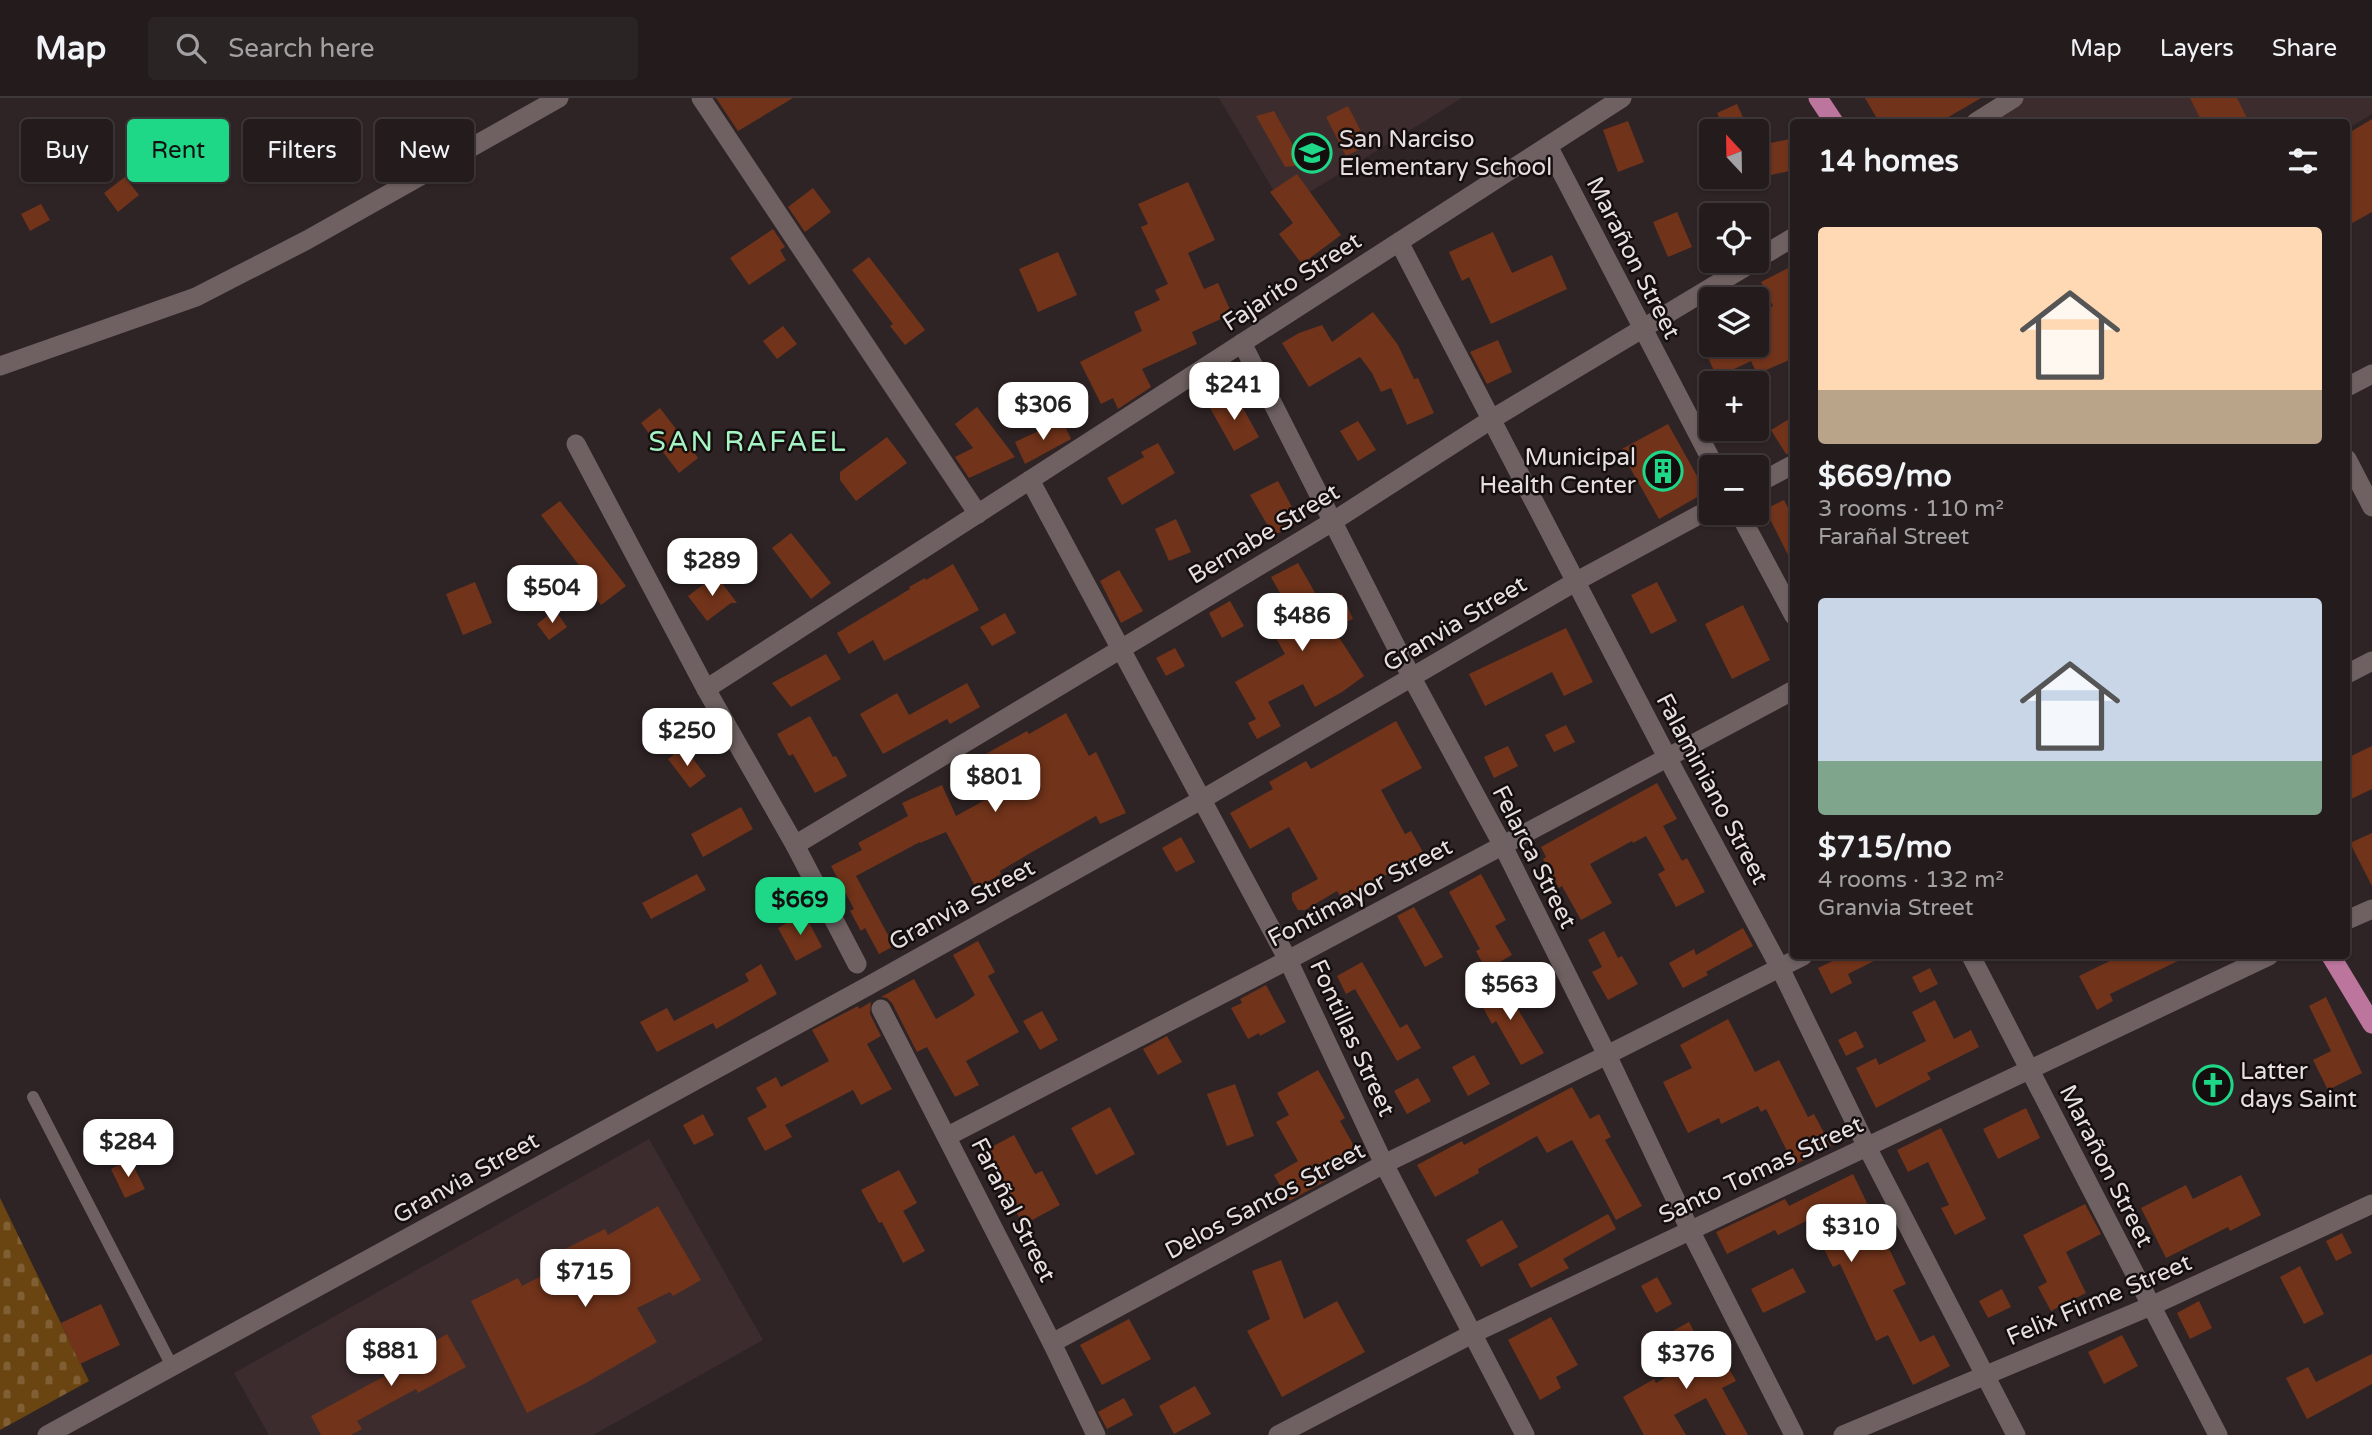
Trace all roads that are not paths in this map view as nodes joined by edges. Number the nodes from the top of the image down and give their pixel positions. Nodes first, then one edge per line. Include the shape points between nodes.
1 (559, 98) edge
2 (701, 98) edge
3 (1622, 98) edge
4 (1818, 98) edge
5 (2014, 98) edge
6 (1832, 119) edge
7 (1981, 119) edge
8 (1548, 146) junction
9 (1790, 239) edge
10 (1399, 242) junction
11 (1769, 252) edge
12 (1735, 273) edge
13 (1643, 330) junction
14 (1242, 343) junction
15 (0, 366) edge
16 (2372, 374) edge
17 (2350, 385) edge
18 (1492, 419) junction
19 (576, 444) dead end
20 (1709, 455) edge
21 (2350, 465) edge
22 (1790, 466) edge
23 (1769, 478) edge
24 (1030, 480) junction
25 (2372, 507) edge
26 (978, 514) junction
27 (1699, 515) edge
28 (1332, 522) junction
29 (1745, 525) edge
30 (1575, 582) junction
31 (1790, 609) edge
32 (1121, 650) junction
33 (2372, 661) edge
34 (2350, 672) edge
35 (1412, 678) junction
36 (706, 689) junction
37 (1790, 692) edge
38 (1667, 757) junction
39 (1201, 800) junction
40 (1502, 844) junction
41 (795, 845) junction
42 (2372, 909) edge
43 (2350, 919) edge
44 (1797, 959) edge
45 (1972, 959) edge
46 (2263, 959) edge
47 (2333, 959) edge
48 (1288, 960) junction
49 (857, 964) dead end
50 (1780, 968) junction
51 (881, 1009) dead end
52 (2372, 1024) edge
53 (1607, 1055) junction
54 (2028, 1070) junction
55 (33, 1097) dead end
56 (948, 1136) junction
57 (1867, 1147) junction
58 (1384, 1164) junction
59 (2372, 1204) edge
60 (1690, 1230) junction
61 (2151, 1306) junction
62 (1472, 1334) junction
63 (1052, 1343) junction
64 (173, 1368) junction
65 (1986, 1376) junction
66 (47, 1435) edge
67 (1096, 1435) edge
68 (1278, 1435) edge
69 (1525, 1435) edge
70 (1794, 1435) edge
71 (1843, 1435) edge
72 (2016, 1435) edge
73 (2218, 1435) edge

1 - 15 street via 196,297
2 - 26 street
3 - 8 street, Fajarito Street
4 - 6 main road
5 - 7 street
8 - 10 street, Fajarito Street
8 - 13 street, Marañon Street
9 - 11 street, Bernabe Street
10 - 14 street, Fajarito Street
10 - 18 street, Falaminiano Street
12 - 13 street, Bernabe Street
13 - 18 street, Bernabe Street
13 - 20 street, Marañon Street
14 - 24 street, Fajarito Street
14 - 28 street, Felarca Street
16 - 17 street
18 - 28 street, Bernabe Street
18 - 30 street, Falaminiano Street
19 - 36 street
21 - 25 street
22 - 23 street
24 - 26 street, Fajarito Street
24 - 32 street, Fontillas Street
26 - 36 street, Fajarito Street
27 - 30 street, Granvia Street
28 - 32 street, Bernabe Street
28 - 35 street, Felarca Street
29 - 31 street
30 - 35 street, Granvia Street
30 - 38 street, Falaminiano Street
32 - 39 street, Fontillas Street
32 - 41 street, Bernabe Street
33 - 34 street
35 - 39 street, Granvia Street
35 - 40 street, Felarca Street
36 - 41 street
37 - 38 street, Fontimayor Street
38 - 40 street, Fontimayor Street
38 - 50 street, Falaminiano Street
39 - 48 street, Fontillas Street
39 - 64 street, Granvia Street
40 - 48 street, Fontimayor Street
40 - 53 street, Felarca Street
41 - 49 street
42 - 43 street
44 - 50 street, Delos Santos Street
45 - 54 street, Marañon Street
46 - 54 street, Santo Tomas Street
47 - 52 main road
48 - 56 street, Fontimayor Street
48 - 58 street, Fontillas Street
50 - 53 street, Delos Santos Street
50 - 57 street, Falaminiano Street
51 - 56 street, Farañal Street
53 - 58 street, Delos Santos Street
53 - 60 street, Felarca Street
54 - 57 street, Santo Tomas Street
54 - 61 street, Marañon Street
55 - 64 lane
56 - 63 street, Farañal Street
57 - 60 street, Santo Tomas Street
57 - 65 street, Falaminiano Street
58 - 62 street, Fontillas Street
58 - 63 street, Delos Santos Street
59 - 61 street, Felix Firme Street
60 - 62 street, Santo Tomas Street
60 - 70 street, Felarca Street
61 - 65 street, Felix Firme Street
61 - 73 street, Marañon Street
62 - 68 street, Santo Tomas Street
62 - 69 street, Fontillas Street
63 - 67 street, Farañal Street
64 - 66 street, Granvia Street
65 - 71 street, Felix Firme Street
65 - 72 street, Falaminiano Street

